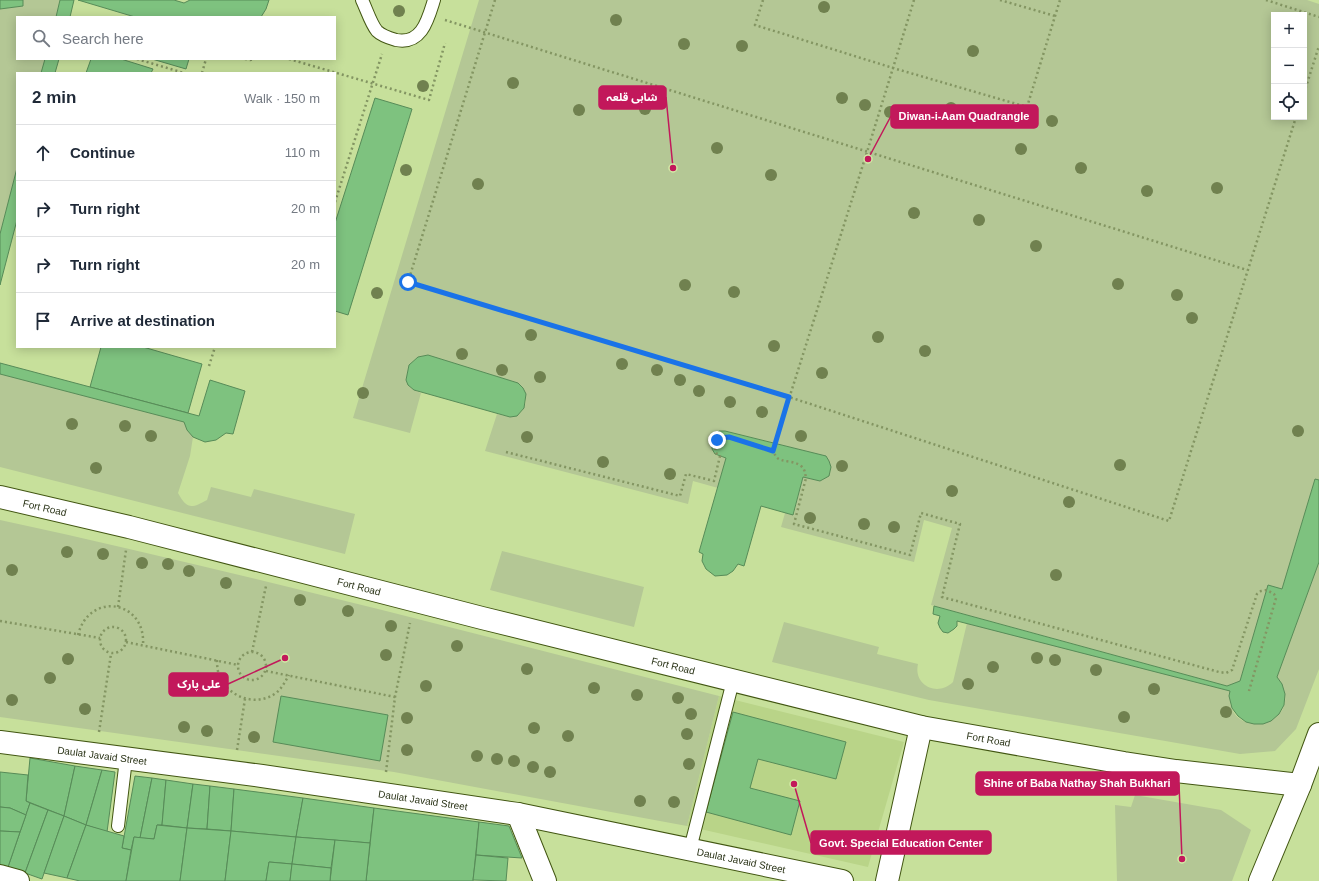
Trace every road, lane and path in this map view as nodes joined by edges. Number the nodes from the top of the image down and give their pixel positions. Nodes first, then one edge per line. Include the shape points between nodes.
1 (362, 0) edge
2 (434, 0) edge
3 (495, 0) edge
4 (763, 0) edge
5 (914, 0) edge
6 (1000, 0) edge
7 (1060, 0) edge
8 (1266, 0) edge
9 (430, 15) junction
10 (1055, 16) junction
11 (1319, 17) edge
12 (485, 33) junction
13 (387, 38) junction
14 (445, 43) dead end
15 (1319, 46) edge
16 (140, 60) edge
17 (206, 60) edge
18 (292, 60) edge
19 (893, 68) junction
20 (181, 72) edge
21 (202, 72) edge
22 (334, 72) edge
23 (336, 72) edge
24 (373, 83) junction
25 (1307, 84) edge
26 (1295, 120) edge
27 (868, 152) junction
28 (336, 199) edge
29 (1248, 270) junction
30 (215, 348) edge
31 (209, 366) dead end
32 (789, 397) junction
33 (773, 451) junction
34 (506, 452) dead end
35 (0, 497) edge
36 (129, 527) junction
37 (271, 564) junction
38 (415, 601) junction
39 (118, 607) junction
40 (0, 621) edge
41 (78, 635) junction
42 (100, 638) junction
43 (126, 642) junction
44 (143, 645) junction
45 (252, 652) junction
46 (111, 654) junction
47 (217, 660) junction
48 (238, 665) junction
49 (266, 670) junction
50 (289, 675) junction
51 (733, 681) junction
52 (1249, 691) dead end
53 (395, 697) junction
54 (245, 699) junction
55 (921, 727) junction
56 (1319, 734) edge
57 (0, 742) edge
58 (95, 754) junction
59 (126, 759) junction
60 (233, 772) junction
61 (1300, 785) junction
62 (384, 794) junction
63 (518, 814) junction
64 (118, 826) dead end
65 (690, 849) junction
66 (0, 876) edge
67 (18, 881) edge
68 (545, 881) edge
69 (842, 881) edge
70 (886, 881) edge
71 (1260, 881) edge

1 - 13 lane via 376,30
2 - 9 lane
3 - 12 path
4 - 19 path via 755,25
5 - 19 path
6 - 10 path
7 - 10 path
8 - 11 path
9 - 12 path
9 - 13 lane via 424,28 416,36 402,41
10 - 19 path via 1027,106
12 - 27 path
12 - 32 path via 408,282
13 - 24 path
14 - 24 path via 429,100
15 - 25 path
16 - 20 path
17 - 21 path
18 - 22 path
19 - 27 path
23 - 24 path
24 - 28 path
26 - 29 path
27 - 29 path
27 - 32 path
29 - 32 path via 1169,521
30 - 31 path
32 - 33 path
33 - 34 path via 729,437 720,438 715,447 716,453 720,456 714,481 686,474 680,496
33 - 52 path via 779,459 800,465 805,470 806,478 794,524 910,555 921,513 960,524 942,597 1226,673 1232,670 1258,594 1267,590 1276,598
35 - 36 street, Fort Road
36 - 37 street, Fort Road
36 - 39 path
37 - 38 street, Fort Road
37 - 45 path
38 - 51 street, Fort Road
38 - 53 path
39 - 41 path via 109,606 92,612 83,622
39 - 44 path via 128,611 138,621 144,635
40 - 41 path
41 - 42 path
42 - 43 path via 106,629 112,627 123,632
42 - 46 path via 105,651
43 - 44 path
43 - 46 path via 124,649
44 - 47 path
45 - 48 path via 240,658
45 - 49 path via 263,658
46 - 58 path
47 - 48 path
47 - 54 path via 218,671 224,684 236,696
48 - 49 path via 245,679 261,677
49 - 50 path
50 - 53 path
50 - 54 path via 276,693 256,700
51 - 55 street, Fort Road
51 - 65 lane
53 - 62 path
54 - 60 path
55 - 61 street, Fort Road via 1176,771
55 - 70 street
56 - 61 street
57 - 58 street, Daulat Javaid Street
58 - 59 street, Daulat Javaid Street
59 - 60 street, Daulat Javaid Street
59 - 64 lane
60 - 62 street, Daulat Javaid Street
61 - 71 street
62 - 63 street, Daulat Javaid Street
63 - 65 street, Daulat Javaid Street
63 - 68 street
65 - 69 street, Daulat Javaid Street
66 - 67 street

